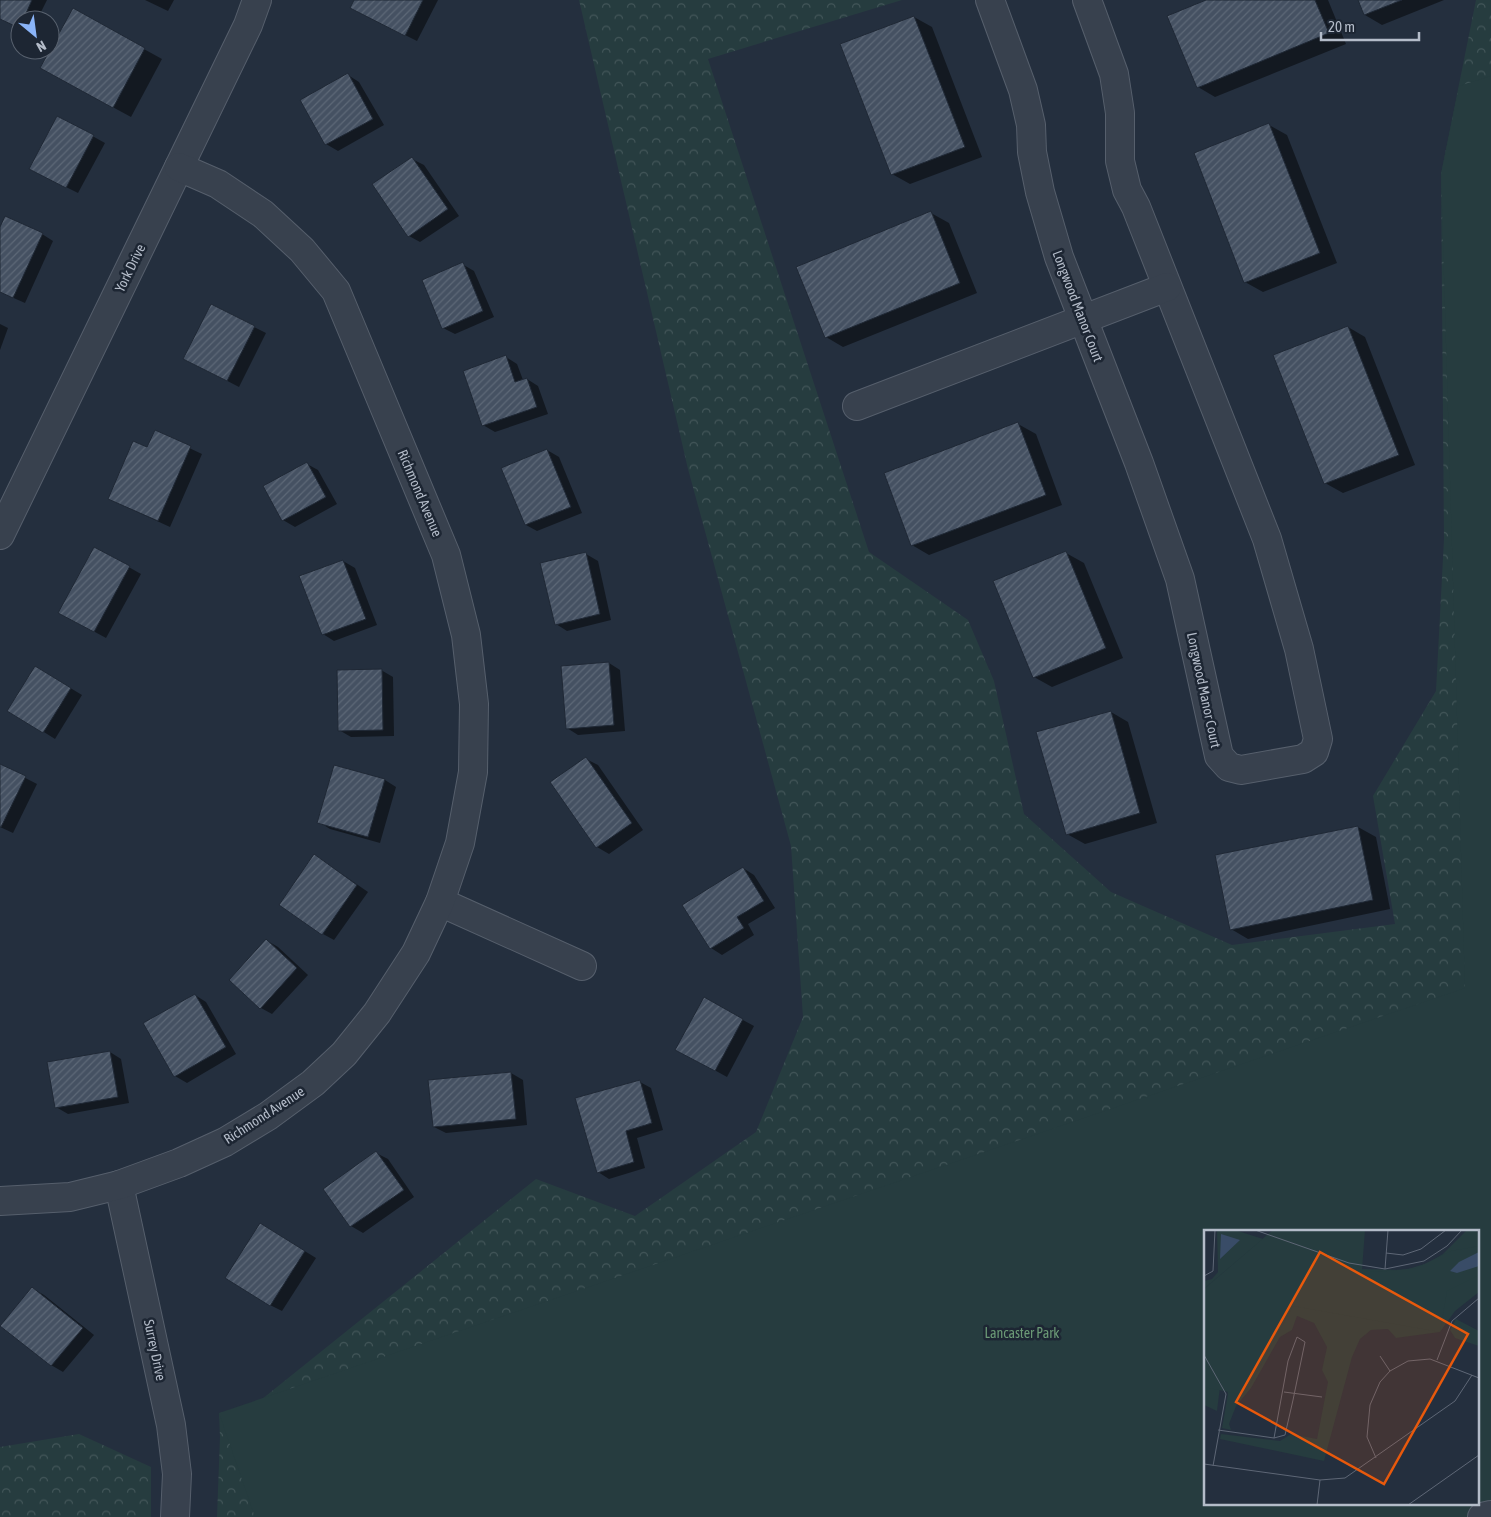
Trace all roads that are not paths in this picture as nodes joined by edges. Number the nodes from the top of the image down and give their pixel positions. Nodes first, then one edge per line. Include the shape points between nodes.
1 (257, 0) edge
2 (990, 0) edge
3 (1087, 0) edge
4 (179, 167) junction
5 (1168, 287) junction
6 (1083, 320) junction
7 (857, 406) dead end
8 (0, 535) edge
9 (440, 902) junction
10 (582, 966) dead end
11 (119, 1185) junction
12 (0, 1201) edge
13 (1491, 1516) edge
14 (175, 1517) edge
15 (1482, 1517) edge

1 - 4 street, York Drive
2 - 6 street, Longwood Manor Court via 1023,90 1040,192 1059,257
3 - 5 street, Longwood Manor Court via 1114,74 1120,114 1120,161 1127,190
4 - 8 street, York Drive
4 - 9 street, Richmond Avenue via 218,184 263,214 302,250 336,291 446,555 466,635 474,704 473,772 460,843
5 - 6 street
5 - 6 street, Longwood Manor Court via 1267,539 1300,649 1318,739 1314,752 1303,759 1241,770 1229,767 1218,756 1180,579
6 - 7 street
9 - 10 street
9 - 11 street, Richmond Avenue via 416,953 377,1013 344,1054 312,1083 268,1116 225,1142
11 - 12 street, Richmond Avenue via 70,1197
11 - 14 street, Surrey Drive via 171,1425 176,1474
13 - 15 street

